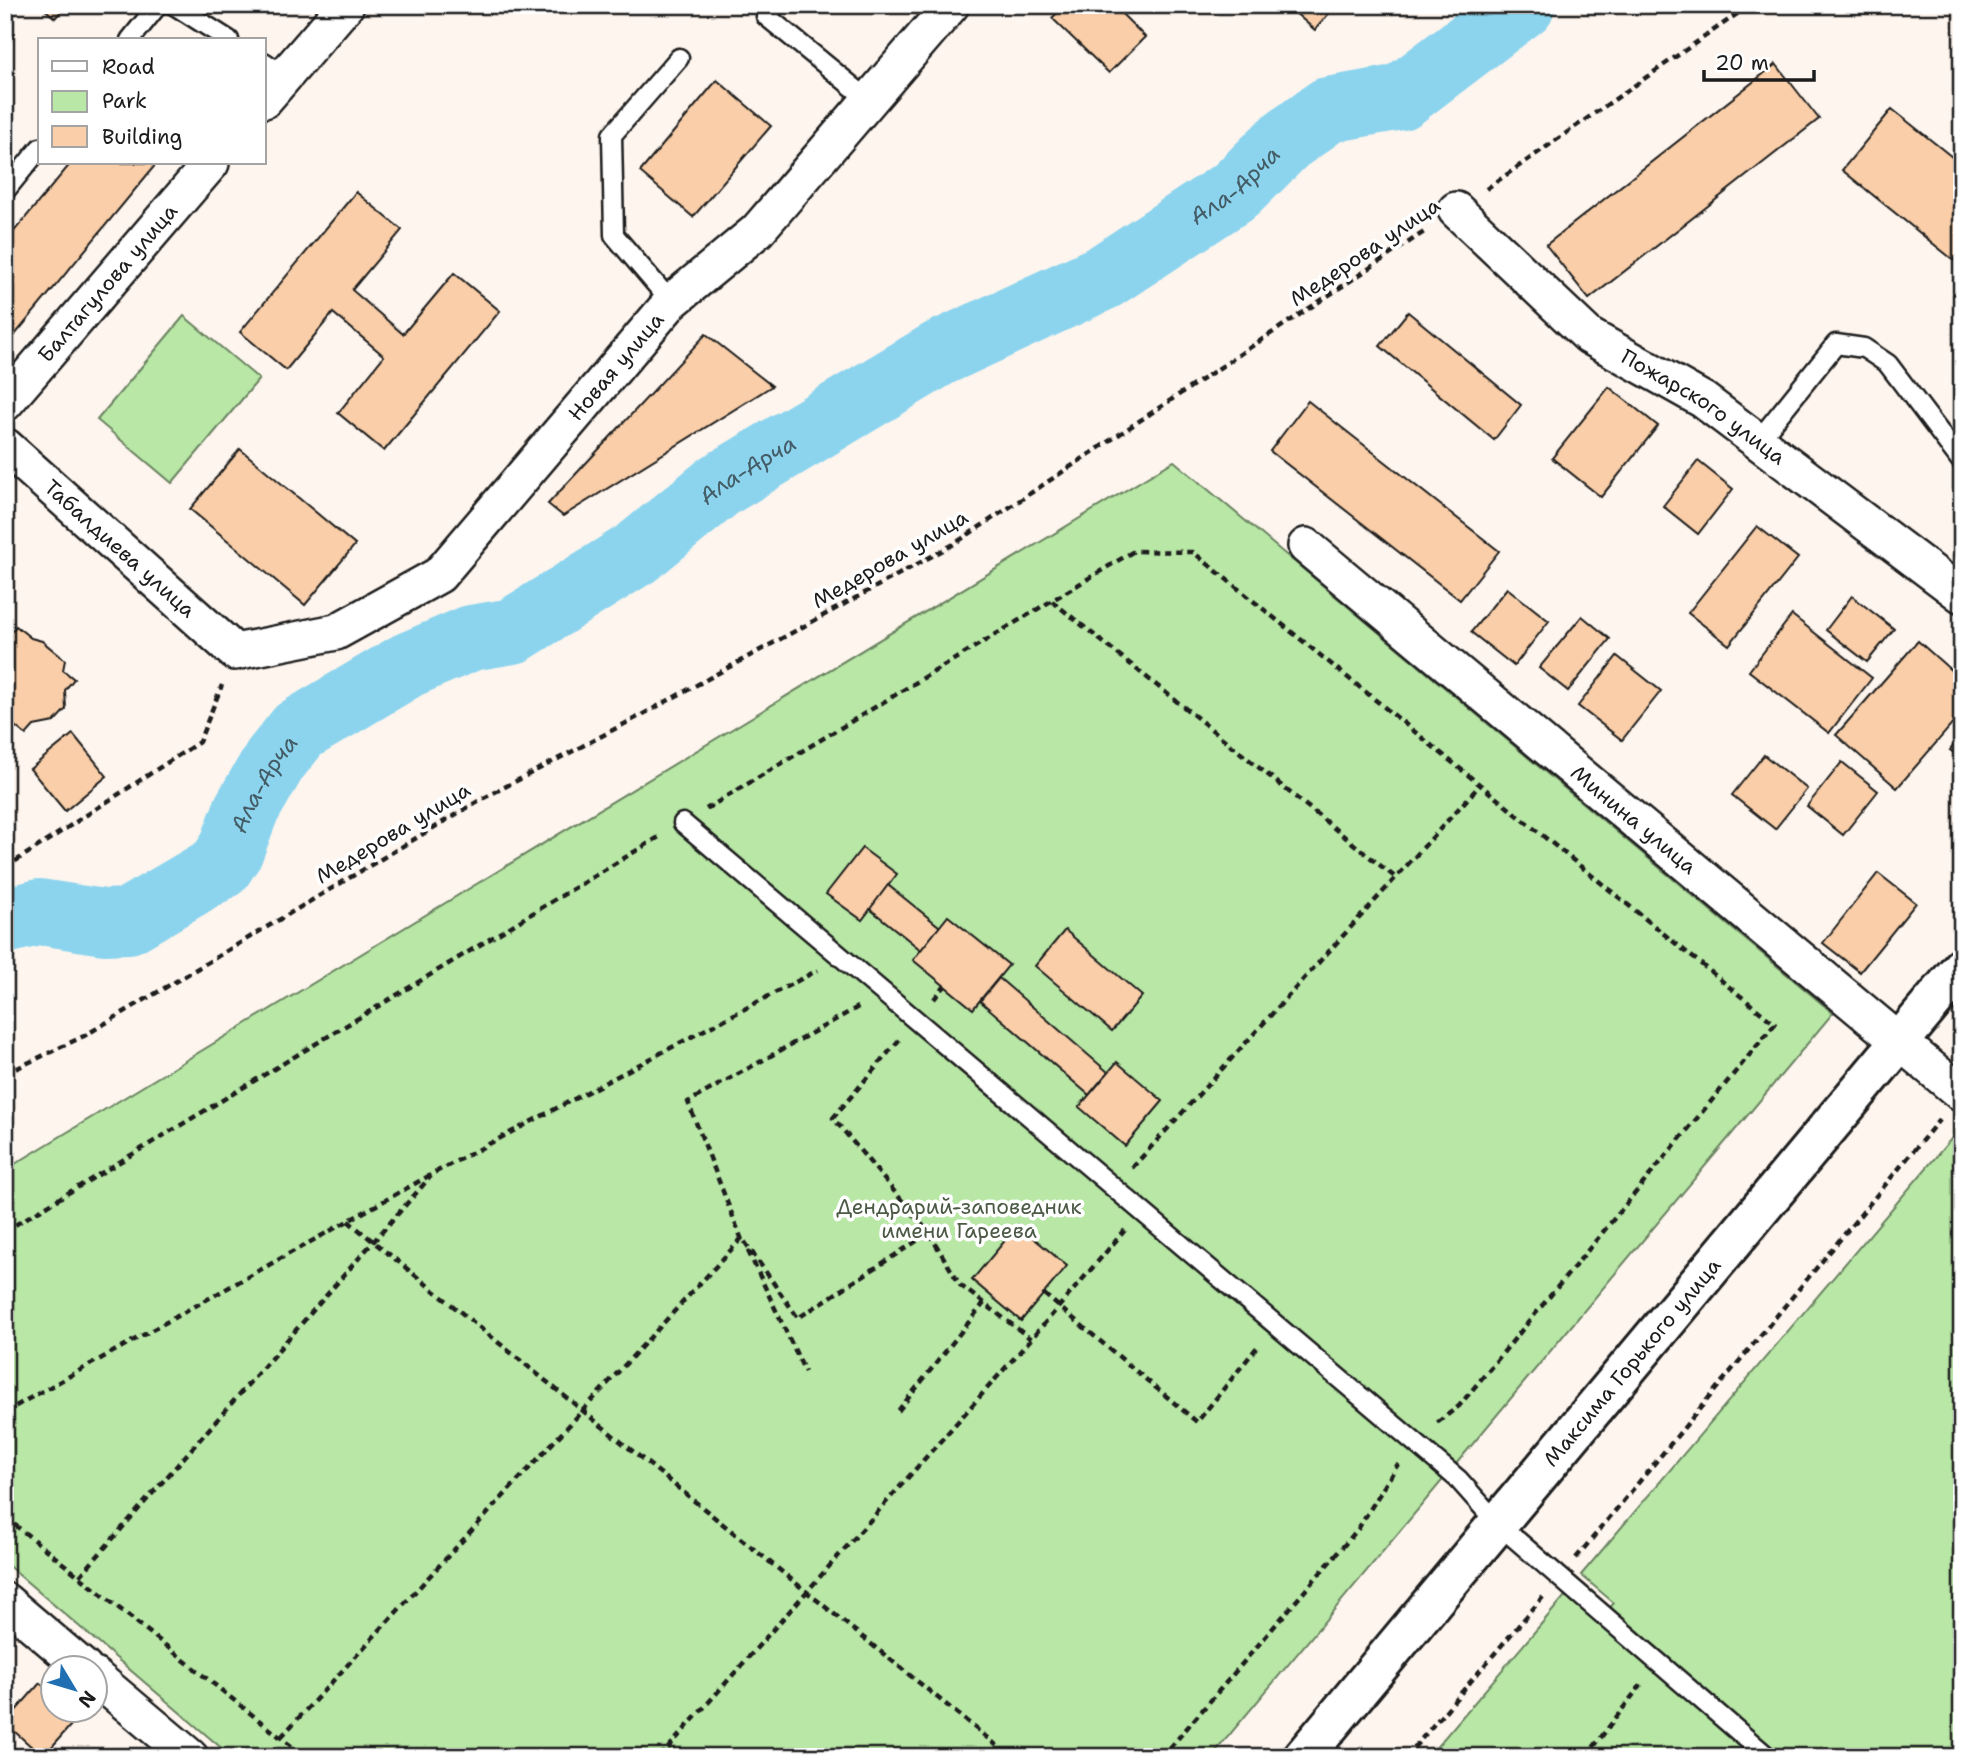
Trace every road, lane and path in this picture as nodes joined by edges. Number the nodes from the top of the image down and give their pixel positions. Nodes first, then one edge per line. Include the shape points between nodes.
1 (159, 5) edge
2 (174, 5) edge
3 (346, 5) edge
4 (775, 5) edge
5 (951, 5) edge
6 (1750, 5) edge
7 (132, 38) edge
8 (226, 38) edge
9 (678, 58) dead end
10 (271, 80) edge
11 (870, 101) junction
12 (38, 150) edge
13 (210, 164) edge
14 (5, 191) edge
15 (1456, 210) junction
16 (671, 302) junction
17 (5, 403) edge
18 (1758, 441) junction
19 (5, 446) edge
20 (1962, 462) edge
21 (1306, 546) dead end
22 (1962, 594) edge
23 (1052, 601) junction
24 (235, 652) junction
25 (1480, 785) junction
26 (683, 823) junction
27 (5, 867) edge
28 (1396, 877) junction
29 (843, 957) junction
30 (1962, 967) edge
31 (945, 986) dead end
32 (885, 992) junction
33 (917, 1019) junction
34 (1899, 1042) junction
35 (5, 1074) edge
36 (1961, 1093) edge
37 (434, 1173) junction
38 (1115, 1187) junction
39 (1142, 1210) junction
40 (348, 1221) junction
41 (5, 1231) edge
42 (929, 1233) junction
43 (742, 1238) junction
44 (374, 1241) junction
45 (1044, 1294) dead end
46 (984, 1303) junction
47 (1059, 1306) junction
48 (1276, 1324) junction
49 (1031, 1339) junction
50 (805, 1372) dead end
51 (898, 1410) dead end
52 (5, 1412) edge
53 (582, 1412) junction
54 (1412, 1440) junction
55 (5, 1517) edge
56 (1498, 1524) junction
57 (80, 1576) junction
58 (1560, 1578) junction
59 (806, 1593) junction
60 (5, 1601) edge
61 (67, 1654) edge
62 (1658, 1662) junction
63 (108, 1688) edge
64 (281, 1737) junction
65 (190, 1757) edge
66 (305, 1757) edge
67 (660, 1757) edge
68 (1011, 1757) edge
69 (1162, 1757) edge
70 (1303, 1757) edge
71 (1406, 1757) edge
72 (1586, 1757) edge
73 (1768, 1757) edge

1 - 7 lane
2 - 8 lane
3 - 10 street
4 - 11 lane via 766,16
5 - 11 street, Новая улица
6 - 15 path, Медерова улица
9 - 16 lane via 612,135 614,235
11 - 16 street, Новая улица via 757,232
12 - 14 lane
13 - 17 street, Балтагулова улица
15 - 18 street, Пожарского улица via 1589,336 1703,400
15 - 35 path, Медерова улица via 954,544 480,800 84,1036
16 - 24 street, Новая улица via 439,575 335,632
18 - 20 lane via 1836,344 1864,348 1888,364
18 - 22 street, Пожарского улица
19 - 24 street, Табалдиева улица
21 - 34 street, Минина улица
23 - 25 path via 1134,551 1193,552
23 - 26 path
23 - 28 path
24 - 27 path via 200,742
25 - 28 path
25 - 54 path via 1775,1024 1459,1406
26 - 29 lane
26 - 41 path
28 - 38 path
29 - 32 lane
29 - 37 path
30 - 34 main road, Максима Горького улица
31 - 33 path
32 - 33 lane
32 - 43 path via 688,1102
33 - 38 lane
33 - 42 path via 833,1118
34 - 36 street, Минина улица
34 - 56 main road, Максима Горького улица
36 - 58 path
37 - 40 path
37 - 44 path
38 - 39 lane
39 - 47 path
39 - 48 lane
40 - 44 path
40 - 52 path
42 - 43 path via 798,1318
42 - 46 path via 960,1285
43 - 50 path
43 - 53 path
44 - 53 path
44 - 57 path
45 - 47 path
46 - 49 path
46 - 51 path
47 - 48 path via 1197,1422
47 - 49 path
48 - 54 lane
49 - 59 path
53 - 59 path
53 - 64 path
54 - 56 lane via 1458,1479
54 - 69 path via 1358,1529
55 - 57 path
56 - 58 lane
56 - 70 main road, Максима Горького улица
57 - 64 path
58 - 62 lane
58 - 71 path
59 - 67 path
59 - 68 path
60 - 61 street
62 - 72 path
62 - 73 lane
63 - 65 street
64 - 66 path

